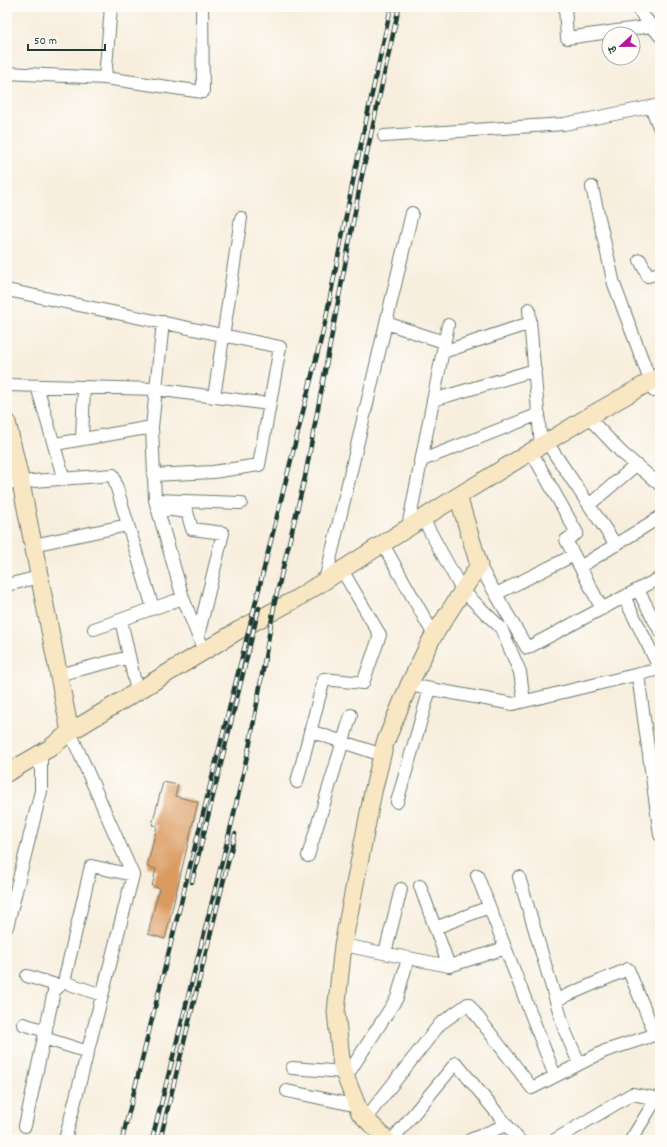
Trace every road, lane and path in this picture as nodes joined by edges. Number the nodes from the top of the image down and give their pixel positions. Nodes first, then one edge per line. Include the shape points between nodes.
1 (111, 7) edge
2 (202, 7) edge
3 (565, 7) edge
4 (636, 7) edge
5 (652, 26) junction
6 (660, 36) edge
7 (7, 73) edge
8 (105, 78) junction
9 (656, 106) edge
10 (660, 129) edge
11 (384, 136) dead end
12 (592, 187) dead end
13 (412, 213) dead end
14 (241, 218) dead end
15 (640, 260) dead end
16 (660, 273) edge
17 (7, 290) edge
18 (529, 309) dead end
19 (163, 322) junction
20 (386, 323) junction
21 (530, 323) junction
22 (448, 325) dead end
23 (224, 335) junction
24 (443, 347) junction
25 (536, 370) junction
26 (656, 384) edge
27 (7, 385) edge
28 (37, 386) junction
29 (84, 387) junction
30 (155, 389) junction
31 (214, 397) junction
32 (433, 400) junction
33 (269, 404) junction
34 (540, 414) junction
35 (592, 421) junction
36 (7, 422) edge
37 (152, 427) junction
38 (82, 439) junction
39 (55, 444) junction
40 (543, 452) junction
41 (420, 461) junction
42 (636, 465) junction
43 (154, 475) junction
44 (64, 480) junction
45 (14, 483) edge
46 (660, 485) edge
47 (460, 501) junction
48 (241, 503) dead end
49 (156, 504) junction
50 (589, 505) junction
51 (660, 517) edge
52 (128, 526) junction
53 (427, 526) junction
54 (408, 527) junction
55 (33, 545) junction
56 (616, 545) junction
57 (385, 548) junction
58 (574, 555) junction
59 (479, 565) junction
60 (580, 567) junction
61 (344, 568) junction
62 (39, 577) junction
63 (660, 579) edge
64 (325, 581) junction
65 (7, 585) edge
66 (462, 590) junction
67 (638, 590) junction
68 (496, 594) junction
69 (624, 597) junction
70 (183, 598) junction
71 (153, 608) junction
72 (602, 608) junction
73 (121, 620) junction
74 (94, 630) dead end
75 (660, 631) edge
76 (434, 635) junction
77 (201, 644) junction
78 (129, 657) junction
79 (660, 669) edge
80 (58, 675) junction
81 (638, 675) junction
82 (409, 685) junction
83 (430, 689) junction
84 (136, 692) junction
85 (524, 701) junction
86 (350, 715) dead end
87 (310, 731) junction
88 (70, 732) junction
89 (342, 742) junction
90 (41, 753) junction
91 (382, 755) junction
92 (7, 761) edge
93 (7, 773) edge
94 (297, 782) dead end
95 (397, 802) dead end
96 (660, 834) edge
97 (308, 856) dead end
98 (134, 874) junction
99 (477, 875) dead end
100 (519, 877) dead end
101 (420, 886) dead end
102 (401, 889) dead end
103 (489, 907) junction
104 (9, 911) edge
105 (7, 927) edge
106 (435, 928) junction
107 (343, 945) junction
108 (505, 948) junction
109 (385, 953) junction
110 (408, 958) junction
111 (449, 966) junction
112 (27, 976) dead end
113 (61, 984) junction
114 (102, 995) junction
115 (556, 1000) junction
116 (23, 1024) dead end
117 (45, 1034) junction
118 (658, 1034) edge
119 (88, 1052) junction
120 (580, 1063) junction
121 (292, 1068) dead end
122 (345, 1075) junction
123 (555, 1076) junction
124 (286, 1091) dead end
125 (658, 1099) edge
126 (362, 1112) junction
127 (506, 1125) junction
128 (25, 1126) dead end
129 (65, 1140) edge
130 (387, 1140) edge
131 (392, 1140) edge
132 (470, 1140) edge
133 (519, 1140) edge
134 (555, 1140) edge
135 (631, 1140) edge

1 - 8 street
2 - 8 street via 203,92
3 - 5 street via 567,38
4 - 5 street
5 - 6 street
7 - 8 street
9 - 10 street
9 - 11 street via 564,124
12 - 26 street via 614,284
13 - 20 street
14 - 23 street
15 - 16 street via 648,276
17 - 19 street
18 - 21 street
19 - 23 street
19 - 30 street
20 - 24 street
20 - 64 street
21 - 24 street
21 - 25 street
22 - 24 street
23 - 31 street
23 - 33 street via 280,348
24 - 32 street
25 - 32 street
25 - 34 street
26 - 35 street
27 - 28 street
28 - 29 street
28 - 39 street
29 - 30 street
29 - 38 street
30 - 31 street
30 - 37 street
31 - 33 street
32 - 41 street
33 - 43 street via 259,465 213,472
34 - 40 street
34 - 41 street
35 - 40 street
35 - 42 street
36 - 45 street
37 - 38 street
37 - 43 street
38 - 39 street
39 - 44 street
40 - 47 street
40 - 50 street
40 - 58 street via 577,533 566,540
41 - 54 street
42 - 46 street
42 - 50 street
43 - 49 street
44 - 45 street
44 - 52 street via 113,475
45 - 55 street
47 - 53 street
47 - 54 street
47 - 59 street
48 - 49 street
49 - 70 street
49 - 77 street via 188,512 192,529 223,533
50 - 56 street
51 - 56 street
52 - 55 street
52 - 71 street
53 - 57 street
53 - 66 street
54 - 61 street
55 - 62 street
56 - 60 street
57 - 61 street
57 - 76 street
58 - 60 street
58 - 68 street
59 - 66 street
59 - 68 street
60 - 72 street
61 - 64 street
61 - 87 street via 380,636 363,683 324,680
62 - 65 street
62 - 80 street
63 - 67 street
64 - 77 street
66 - 76 street
66 - 85 street via 501,628 520,672
67 - 69 street
67 - 75 street
68 - 72 street via 527,648
69 - 72 street
69 - 79 street
70 - 71 street
70 - 77 street
71 - 73 street
73 - 74 street
73 - 78 street
76 - 82 street
77 - 84 street
78 - 80 street
78 - 84 street
79 - 81 street
80 - 88 street
81 - 85 street
81 - 96 street
82 - 83 street
82 - 91 street
83 - 85 street via 513,704
83 - 95 street
84 - 88 street
86 - 89 street
87 - 89 street
87 - 94 street
88 - 90 street
88 - 92 street via 46,740
88 - 98 street
89 - 91 street
89 - 97 street
90 - 93 street
90 - 104 street via 41,791
91 - 107 street
98 - 113 street via 91,866
98 - 114 street
99 - 103 street
100 - 115 street
101 - 106 street
102 - 109 street
103 - 106 street
103 - 108 street
104 - 105 street
106 - 111 street
107 - 109 street
107 - 122 street via 336,1012
108 - 111 street
108 - 123 street
109 - 110 street
110 - 111 street
110 - 122 street via 397,998
112 - 113 street
113 - 114 street
113 - 117 street via 54,991
114 - 119 street
115 - 118 street via 628,969
115 - 120 street via 565,1031
116 - 117 street
117 - 119 street
117 - 128 street
118 - 120 street via 605,1051
119 - 129 street
120 - 123 street
121 - 122 street
122 - 126 street
123 - 126 street via 532,1088 468,1004 440,1024
124 - 126 street
125 - 134 street via 632,1094
125 - 135 street
126 - 130 street
127 - 131 street via 456,1063
127 - 132 street
127 - 133 street

